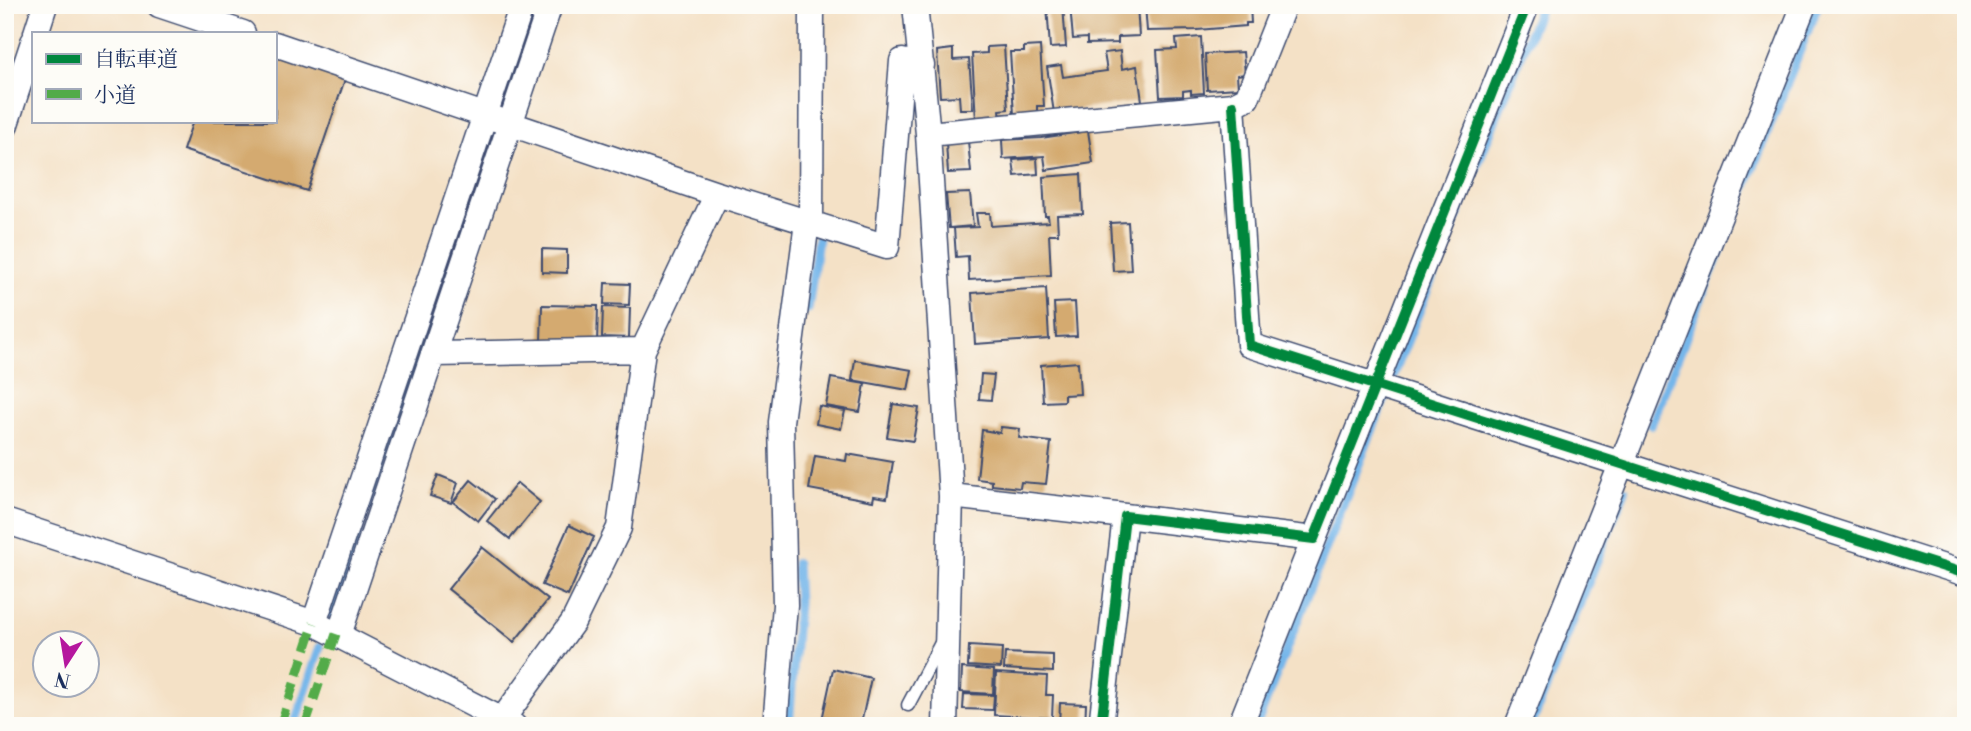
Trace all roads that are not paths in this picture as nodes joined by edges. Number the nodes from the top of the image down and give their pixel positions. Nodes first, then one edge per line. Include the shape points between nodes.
1 (46, 5) edge
2 (159, 5) edge
3 (522, 5) edge
4 (550, 5) edge
5 (812, 5) edge
6 (915, 5) edge
7 (1284, 5) edge
8 (1527, 5) edge
9 (1804, 5) edge
10 (36, 32) edge
11 (240, 32) edge
12 (276, 44) edge
13 (32, 45) edge
14 (922, 65) junction
15 (1233, 105) junction
16 (486, 114) junction
17 (511, 122) junction
18 (5, 127) edge
19 (928, 134) junction
20 (717, 194) junction
21 (809, 223) junction
22 (643, 350) junction
23 (435, 354) junction
24 (1375, 385) junction
25 (1622, 464) junction
26 (951, 496) junction
27 (1125, 516) junction
28 (5, 521) edge
29 (1314, 539) junction
30 (1966, 574) edge
31 (314, 623) junction
32 (948, 630) junction
33 (340, 635) junction
34 (908, 705) dead end
35 (508, 723) edge
36 (775, 726) edge
37 (945, 726) edge
38 (1101, 726) edge
39 (1240, 726) edge
40 (1517, 726) edge

1 - 10 street
2 - 11 street
3 - 16 street
4 - 17 street
5 - 21 street
6 - 14 street
7 - 15 street via 1247,98
8 - 24 street
9 - 25 street
12 - 16 street
13 - 18 street
14 - 19 street
14 - 21 street via 902,61 887,247
15 - 19 street
15 - 24 street via 1249,345
16 - 17 street
16 - 31 street
17 - 20 street
17 - 23 street
19 - 26 street
20 - 21 street
20 - 22 street
21 - 36 street via 781,422 785,606
22 - 23 street
22 - 35 street via 619,528 573,622
23 - 33 street
24 - 25 street
24 - 29 street
25 - 30 street
25 - 40 street
26 - 27 street
26 - 32 street
27 - 29 street
27 - 38 street
28 - 31 street
29 - 39 street
31 - 33 street
32 - 34 lane
32 - 37 street
33 - 35 street

